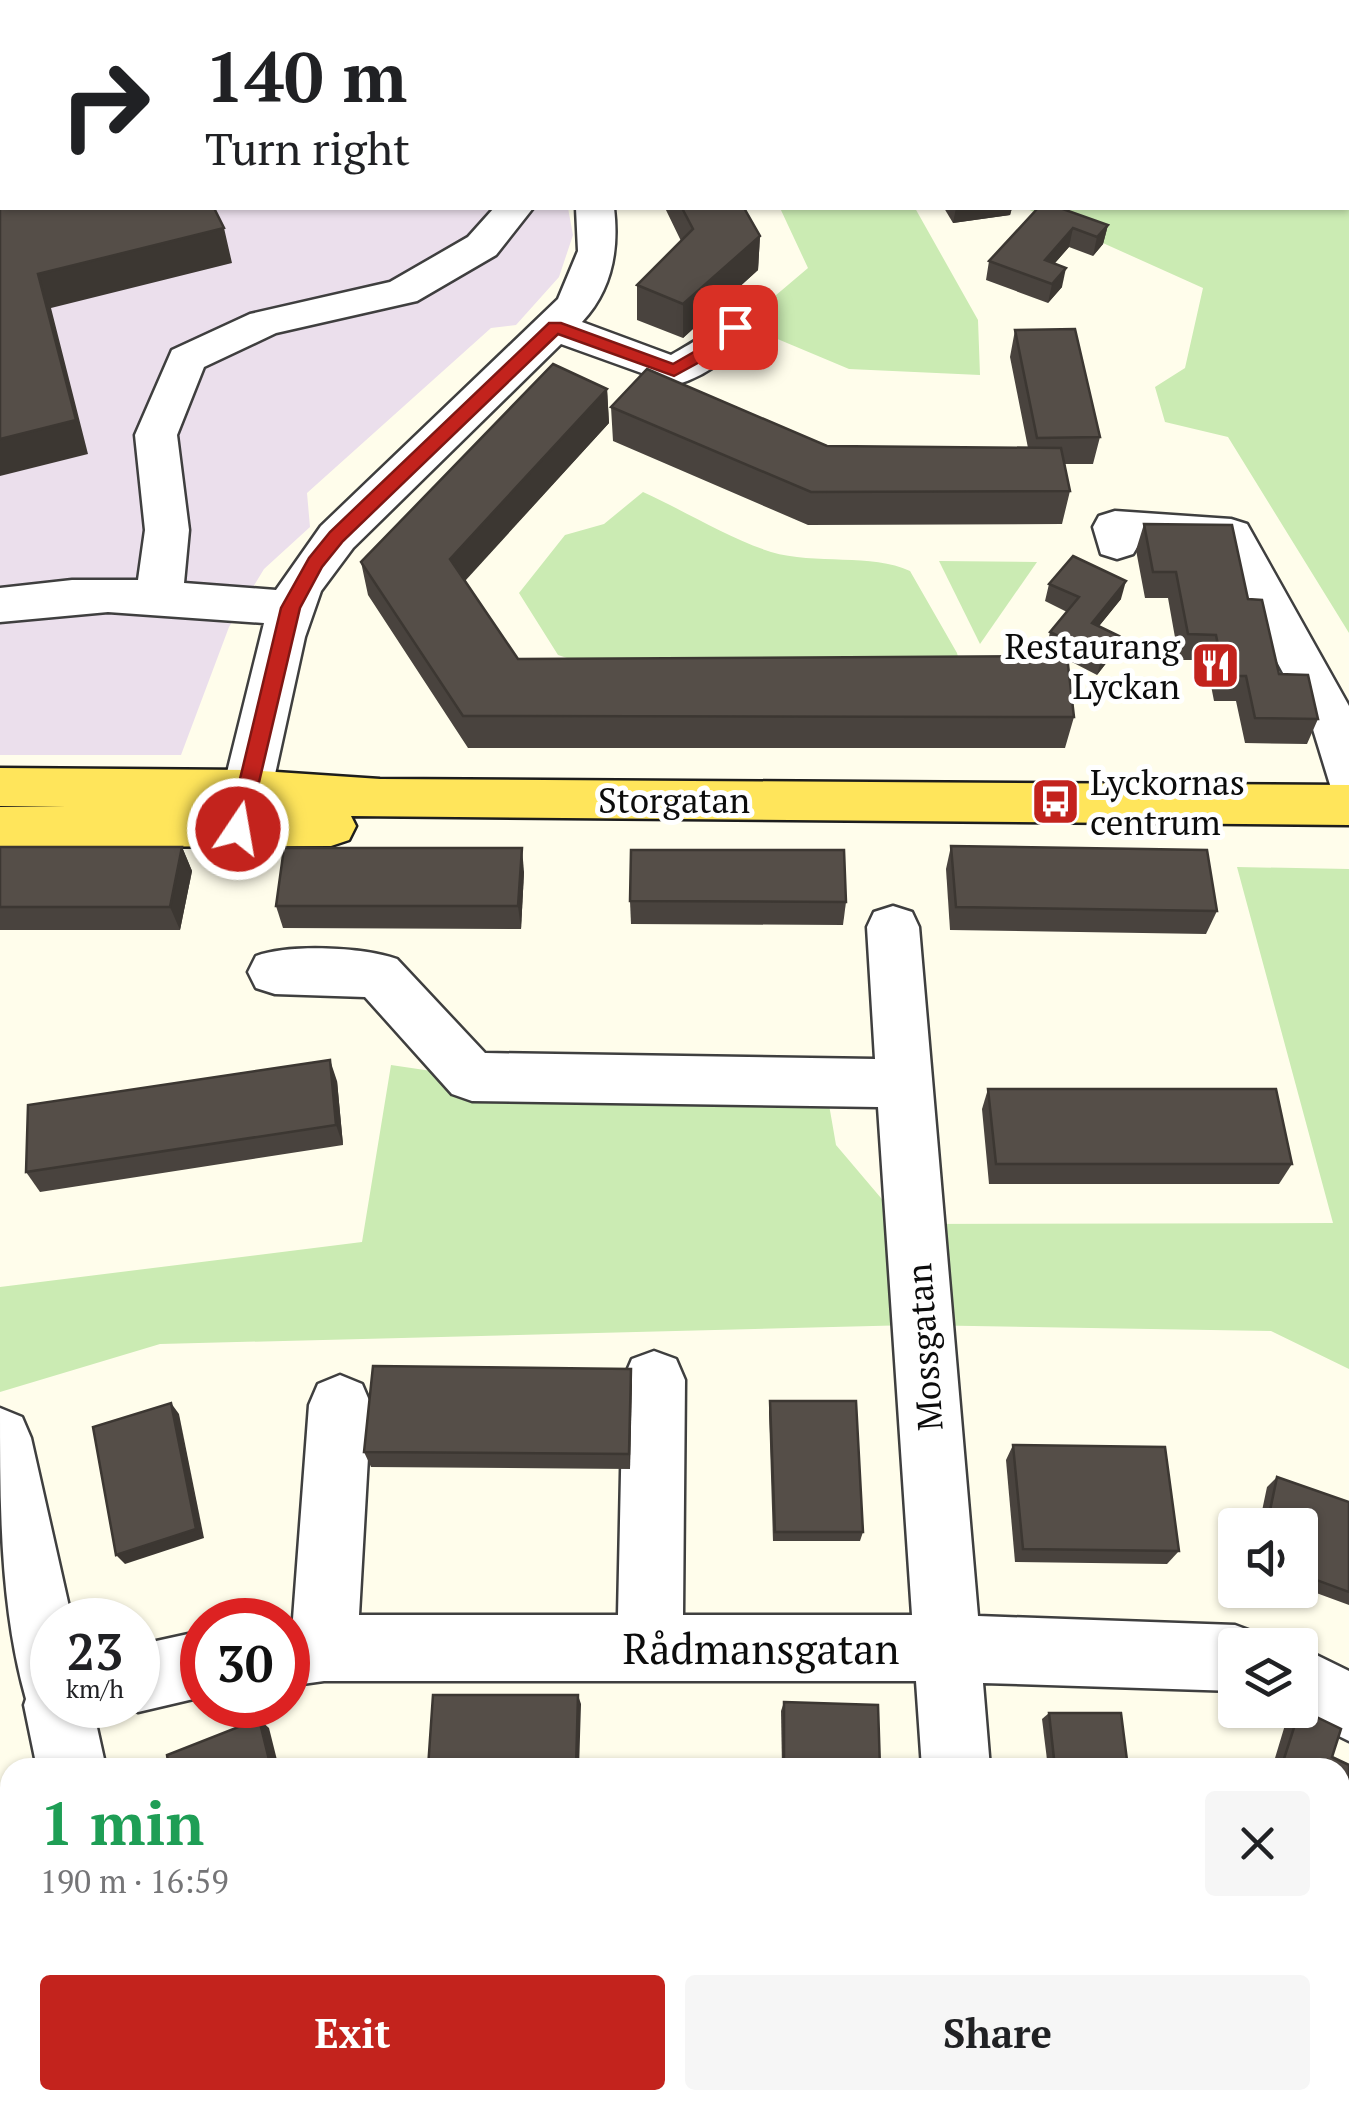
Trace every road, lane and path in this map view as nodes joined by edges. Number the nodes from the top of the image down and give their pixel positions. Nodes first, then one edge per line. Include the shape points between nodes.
1 (512, 210) edge
2 (594, 210) edge
3 (752, 309) dead end
4 (555, 327) junction
5 (1117, 543) dead end
6 (159, 597) junction
7 (0, 605) edge
8 (290, 608) junction
9 (1349, 774) edge
10 (0, 787) edge
11 (1349, 805) edge
12 (242, 809) junction
13 (0, 827) edge
14 (1349, 830) edge
15 (893, 927) dead end
16 (275, 972) dead end
17 (904, 1083) junction
18 (654, 1380) dead end
19 (340, 1405) dead end
20 (0, 1438) edge
21 (34, 1598) edge
22 (310, 1621) edge
23 (650, 1648) junction
24 (947, 1648) junction
25 (310, 1650) edge
26 (1218, 1657) edge
27 (1318, 1691) edge
28 (1349, 1707) edge
29 (63, 1728) edge
30 (70, 1758) edge
31 (955, 1758) edge

1 - 6 street via 482,246 402,292 264,323 188,358 156,436 167,530
2 - 4 street via 598,251 590,277
3 - 4 street via 719,344 674,371
4 - 8 street via 337,537
5 - 9 street via 1115,527 1231,535 1336,726
6 - 7 street via 35,598
6 - 8 street
8 - 12 street
10 - 12 main road, Storgatan
11 - 12 main road, Storgatan via 380,799
12 - 13 main road, Storgatan
12 - 14 main road, Storgatan via 378,825
15 - 17 street, Mossgatan
16 - 17 street via 378,975 472,1077
17 - 24 street, Mossgatan
18 - 23 street
19 - 22 street
20 - 21 street
23 - 24 street, Rådmansgatan
23 - 25 street, Rådmansgatan
24 - 26 street, Rådmansgatan
24 - 31 street, Mossgatan
27 - 28 street
29 - 30 street

